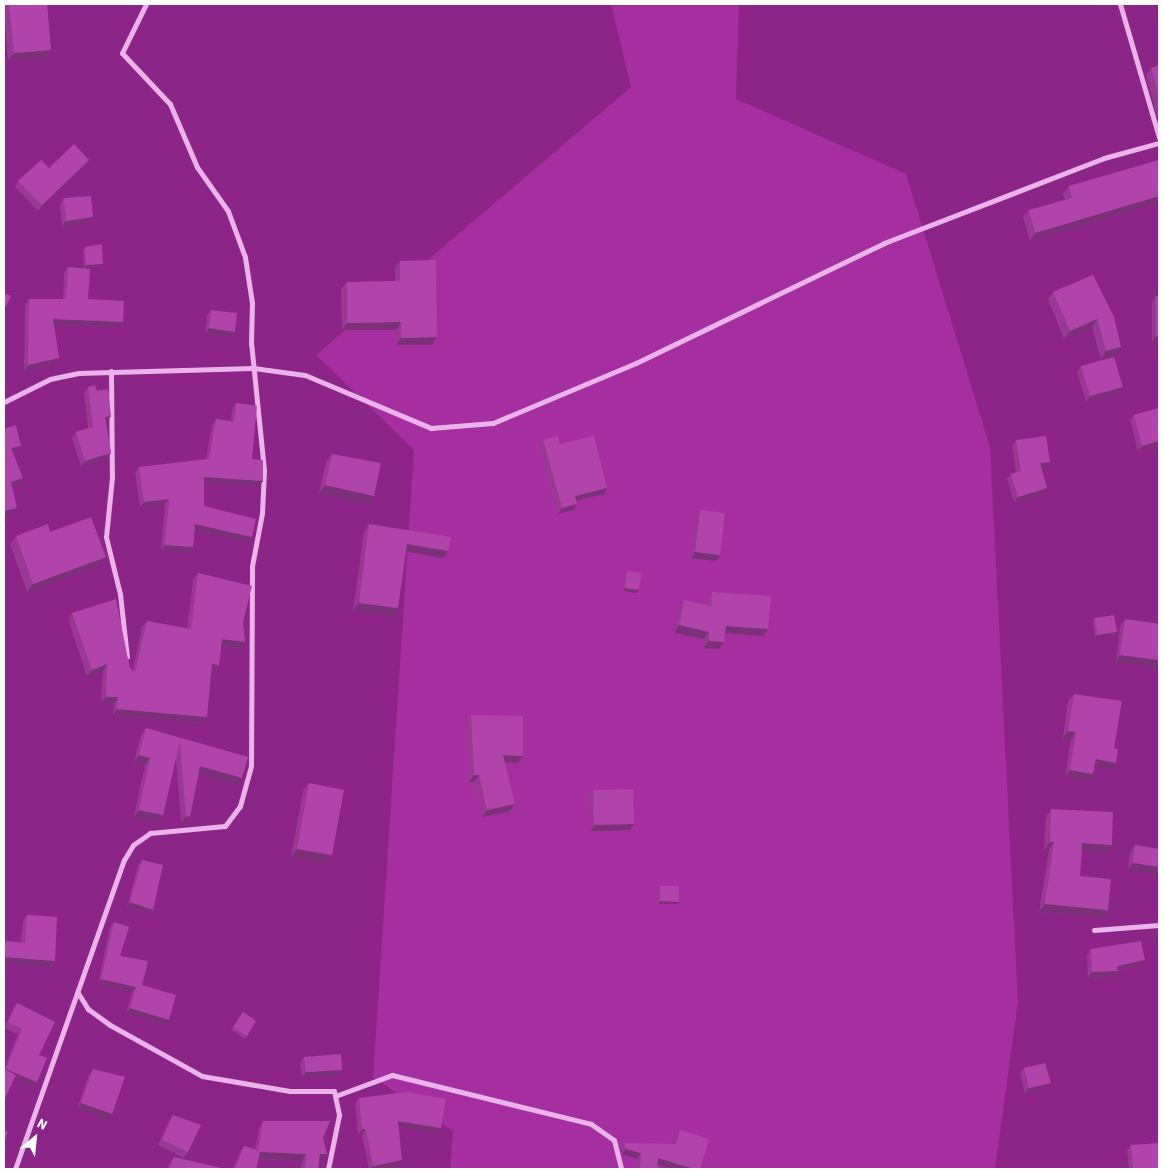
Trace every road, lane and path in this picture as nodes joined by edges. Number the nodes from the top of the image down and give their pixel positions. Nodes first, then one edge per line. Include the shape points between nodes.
1 (146, 4) edge
2 (1120, 4) edge
3 (1159, 137) edge
4 (1159, 143) edge
5 (253, 368) junction
6 (111, 371) junction
7 (4, 402) edge
8 (128, 667) edge
9 (1159, 925) edge
10 (1094, 930) dead end
11 (78, 993) junction
12 (338, 1095) junction
13 (15, 1169) edge
14 (328, 1169) edge
15 (621, 1169) edge

1 - 5 street via 122,53 170,104 197,167 228,211 246,263
2 - 3 street
4 - 5 street via 1104,158 884,243 636,363 493,423 431,428 305,375
5 - 6 street
5 - 11 street via 264,470 262,513 252,566 251,766 246,787 237,812 225,826 150,833 133,845 115,878
6 - 7 street via 50,379
6 - 8 street via 112,477 106,537 121,600
9 - 10 street
11 - 12 street via 88,1009 110,1025 202,1076 290,1091 330,1089
11 - 13 street via 44,1074
12 - 14 street via 339,1115
12 - 15 street via 392,1075 592,1124 614,1140

